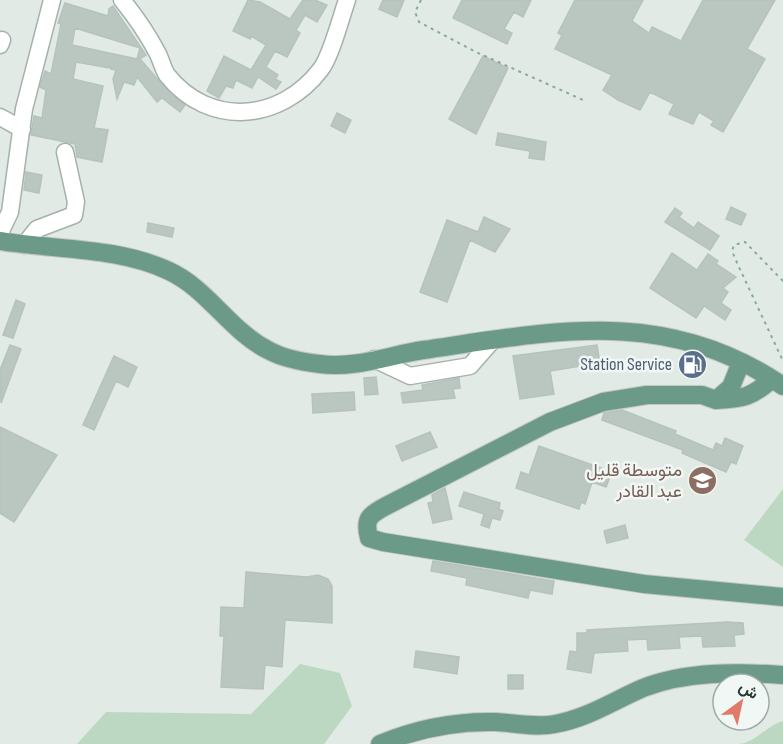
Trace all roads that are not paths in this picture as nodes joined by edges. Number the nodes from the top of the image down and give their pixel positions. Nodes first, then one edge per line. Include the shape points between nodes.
1 (52, 0) edge
2 (122, 0) edge
3 (347, 0) edge
4 (0, 117) edge
5 (22, 129) junction
6 (65, 152) dead end
7 (0, 172) edge
8 (16, 180) junction
9 (0, 233) edge
10 (0, 241) edge
11 (24, 244) junction
12 (741, 362) junction
13 (778, 383) edge
14 (716, 400) junction
15 (783, 597) edge
16 (783, 675) edge
17 (380, 744) edge

1 - 5 street
2 - 3 street via 136,17 166,73 183,91 217,111 239,114 292,96 322,68
4 - 5 street
5 - 8 street
6 - 11 street via 76,202 74,214 37,229
7 - 8 street
8 - 9 street via 10,212
10 - 11 main road
11 - 12 main road via 141,258 186,281 255,342 279,355 324,365 601,328 682,340
12 - 13 main road
12 - 14 main road via 731,387
13 - 14 main road via 740,400
14 - 15 main road via 702,395 647,395 603,402 550,422 369,515 365,524 369,537 644,584
16 - 17 main road via 677,678 644,688 589,716 552,725 438,726

